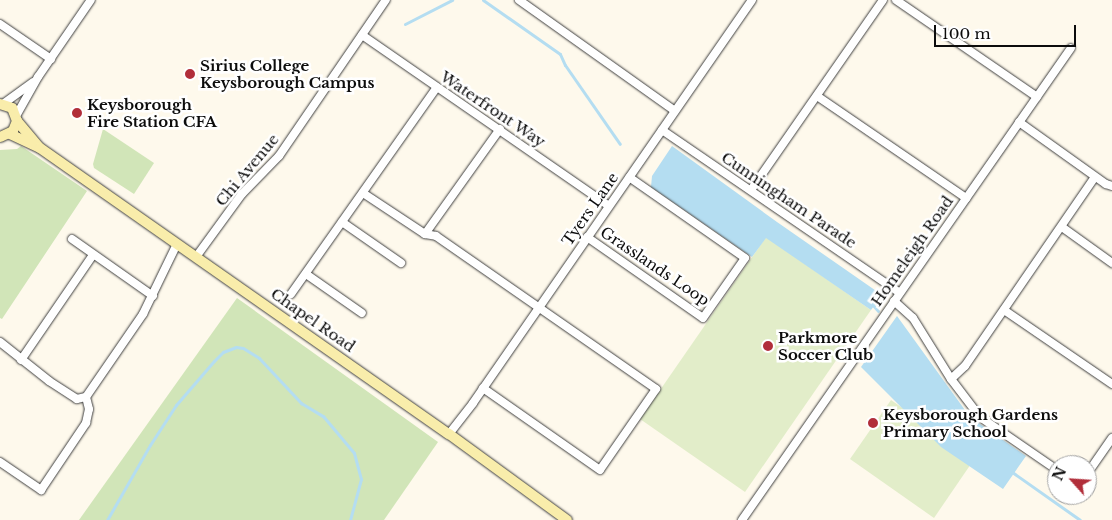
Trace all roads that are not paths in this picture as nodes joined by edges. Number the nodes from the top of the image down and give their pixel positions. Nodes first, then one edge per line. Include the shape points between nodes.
1 (91, 0) edge
2 (386, 0) edge
3 (884, 0) edge
4 (896, 0) edge
5 (524, 1) edge
6 (748, 1) edge
7 (0, 24) edge
8 (362, 35) junction
9 (1071, 48) dead end
10 (51, 59) junction
11 (38, 77) junction
12 (437, 87) junction
13 (817, 96) junction
14 (1037, 97) junction
15 (2, 104) edge
16 (675, 111) junction
17 (17, 118) junction
18 (1019, 122) junction
19 (500, 129) junction
20 (662, 130) junction
21 (3, 137) edge
22 (40, 148) junction
23 (1096, 176) junction
24 (629, 177) junction
25 (1112, 186) edge
26 (751, 190) junction
27 (363, 192) junction
28 (966, 198) junction
29 (609, 206) junction
30 (342, 222) junction
31 (1062, 227) junction
32 (426, 234) junction
33 (587, 237) junction
34 (72, 239) dead end
35 (177, 244) junction
36 (93, 255) junction
37 (196, 258) junction
38 (401, 263) dead end
39 (1112, 263) edge
40 (306, 274) junction
41 (900, 293) junction
42 (291, 294) dead end
43 (153, 296) junction
44 (894, 301) junction
45 (539, 307) junction
46 (1004, 310) junction
47 (362, 313) dead end
48 (0, 342) edge
49 (21, 360) junction
50 (952, 379) junction
51 (1112, 384) edge
52 (483, 388) junction
53 (86, 397) junction
54 (449, 434) junction
55 (1112, 438) edge
56 (1097, 460) edge
57 (0, 462) edge
58 (1047, 463) edge
59 (567, 520) edge
60 (742, 520) edge

1 - 10 street
2 - 8 street, Chi Avenue
3 - 13 street
4 - 14 street
5 - 16 street
6 - 16 street, Tyers Lane
7 - 10 street
8 - 12 street, Waterfront Way
8 - 37 street, Chi Avenue via 279,156 242,194
9 - 14 street, Homeleigh Road
10 - 11 street
11 - 15 street
11 - 17 street
12 - 19 street, Waterfront Way
12 - 27 street
13 - 26 street
13 - 28 street
14 - 18 street, Homeleigh Road
15 - 17 main road, Chapel Road via 12,108
16 - 20 street, Tyers Lane
17 - 21 main road
17 - 22 main road, Chapel Road
18 - 23 street
18 - 28 street, Homeleigh Road
19 - 29 street, Waterfront Way
19 - 32 street
20 - 24 street, Tyers Lane
20 - 26 street, Cunningham Parade
21 - 22 main road, Chapel Road
22 - 35 main road, Chapel Road
23 - 25 street
23 - 31 street
24 - 29 street, Tyers Lane
24 - 33 street, Grasslands Loop via 745,258 704,318
26 - 41 street, Cunningham Parade
27 - 30 street
27 - 32 street
28 - 41 street, Homeleigh Road
29 - 33 street, Tyers Lane
30 - 38 street
30 - 40 street
31 - 39 street
31 - 46 street
32 - 45 street via 436,236
33 - 45 street, Tyers Lane
34 - 36 street
35 - 37 main road, Chapel Road
35 - 43 street
36 - 43 street
36 - 49 street
37 - 54 main road, Chapel Road
40 - 42 street
40 - 47 street
41 - 44 street, Homeleigh Road
43 - 53 street
44 - 50 street via 913,318
44 - 60 street, Homeleigh Road
45 - 52 street, Tyers Lane
45 - 52 street via 656,389 600,470
46 - 50 street via 965,366
46 - 51 street
48 - 49 street
49 - 53 street via 77,399
50 - 58 street via 980,417
52 - 54 street, Tyers Lane
53 - 57 street via 89,409 86,423 41,490
54 - 59 main road, Chapel Road
55 - 56 street

